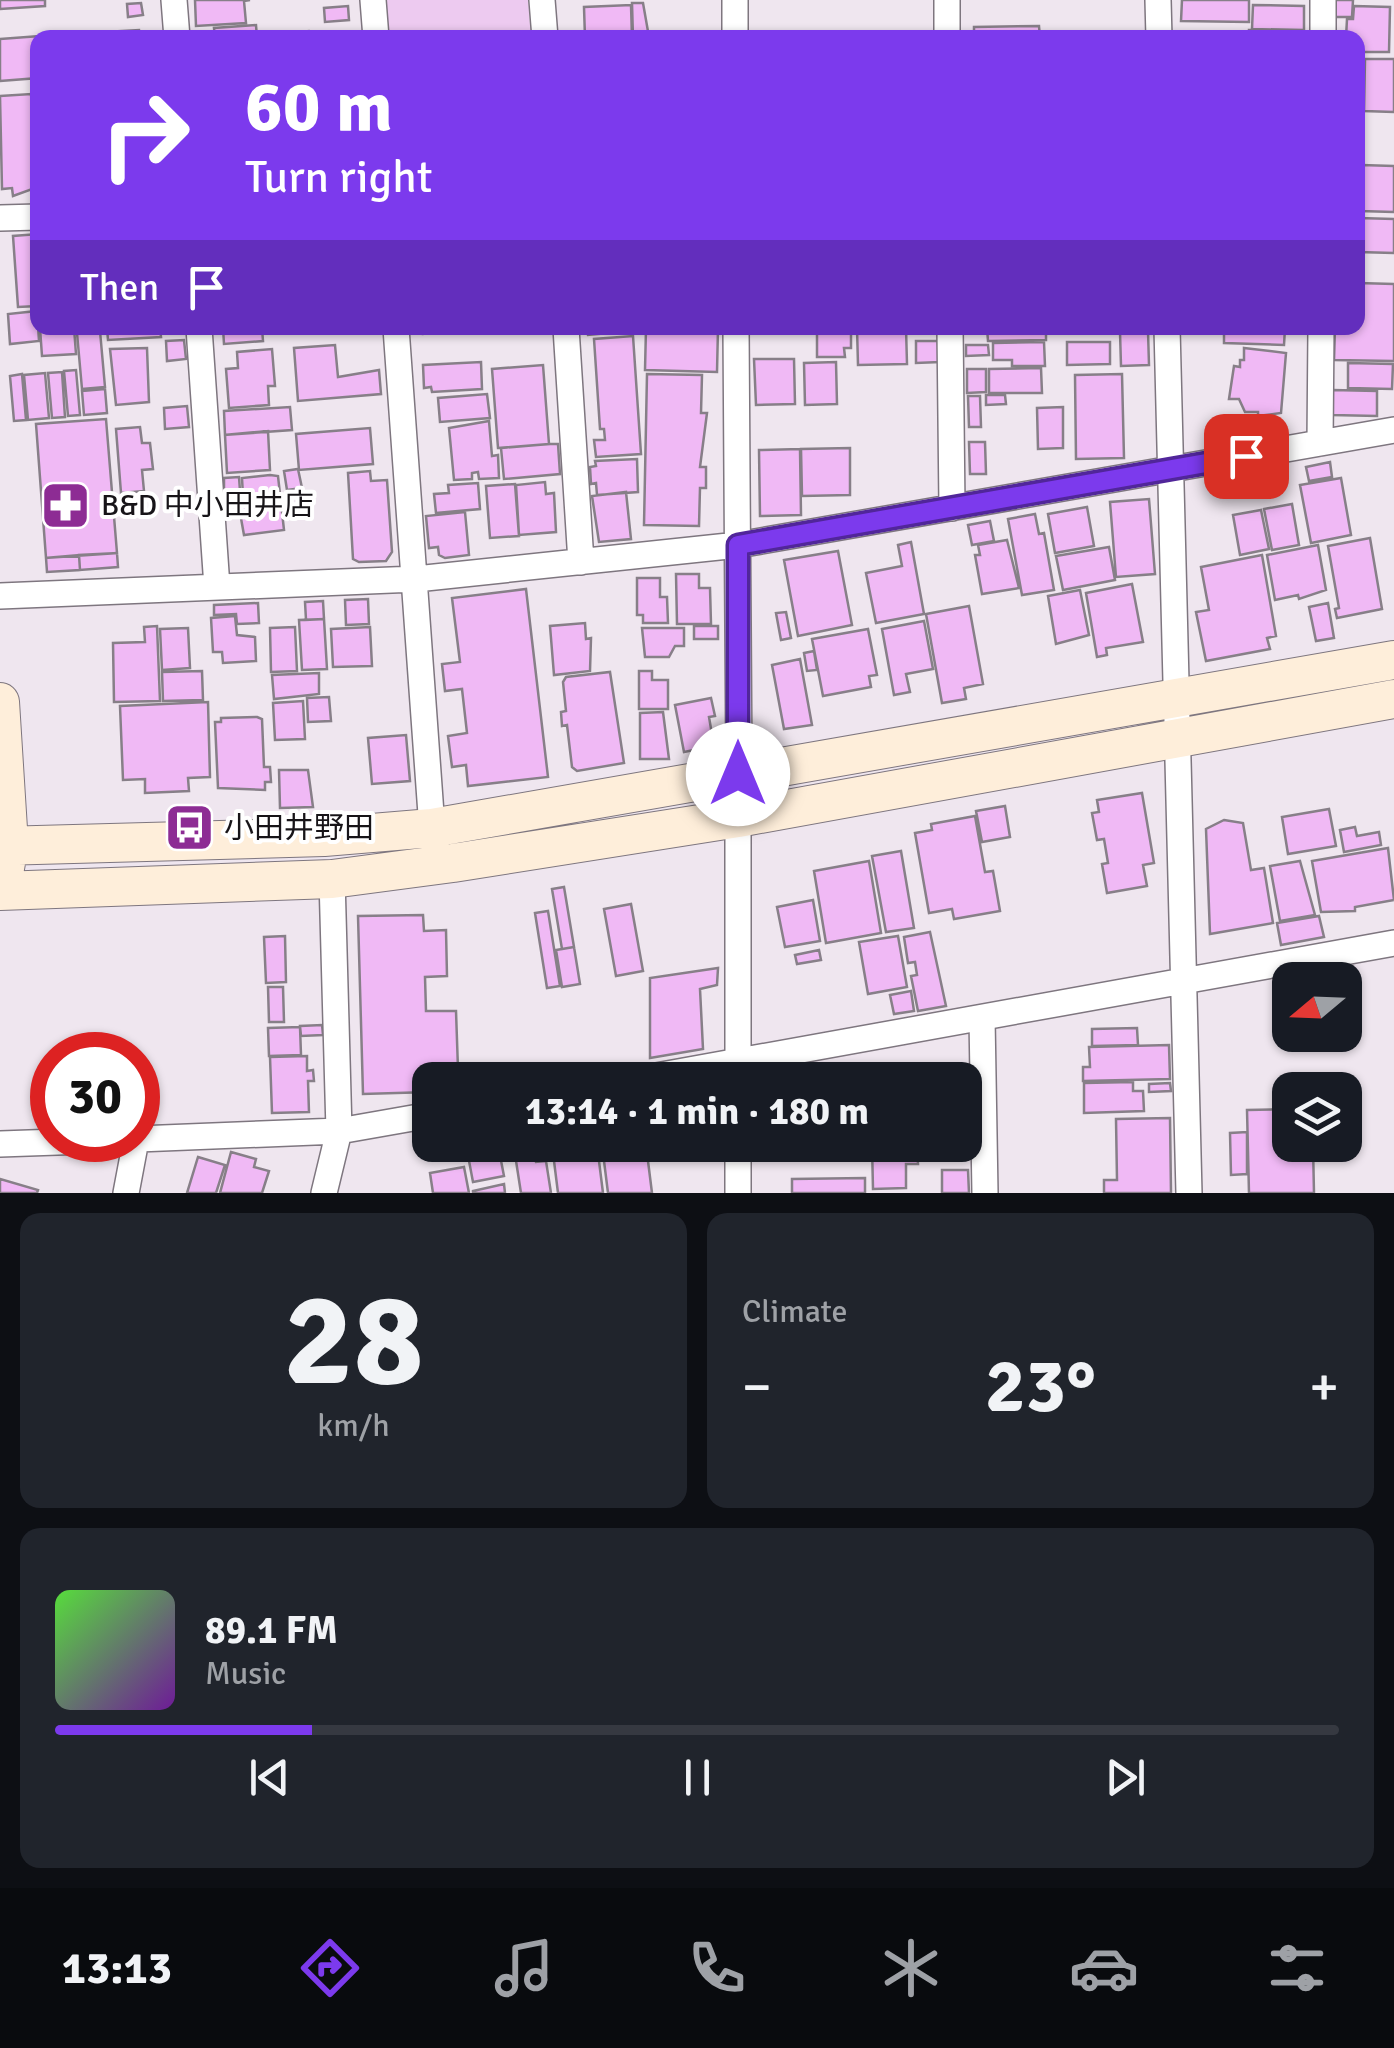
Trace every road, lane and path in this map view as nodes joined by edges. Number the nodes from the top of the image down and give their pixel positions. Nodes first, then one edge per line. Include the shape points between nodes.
1 (174, 0) edge
2 (373, 0) edge
3 (542, 0) edge
4 (735, 0) edge
5 (947, 0) edge
6 (1158, 0) edge
7 (1323, 0) edge
8 (176, 30) edge
9 (375, 30) edge
10 (544, 30) edge
11 (735, 30) edge
12 (947, 30) edge
13 (1160, 30) edge
14 (1323, 30) edge
15 (30, 217) edge
16 (0, 218) edge
17 (199, 335) edge
18 (397, 335) edge
19 (566, 335) edge
20 (736, 335) edge
21 (950, 335) edge
22 (1167, 335) edge
23 (1321, 335) edge
24 (1394, 430) edge
25 (1320, 442) junction
26 (1171, 469) junction
27 (952, 508) junction
28 (738, 545) junction
29 (581, 562) junction
30 (416, 579) junction
31 (217, 587) junction
32 (0, 596) edge
33 (1394, 660) edge
34 (1394, 699) edge
35 (1176, 700) junction
36 (0, 702) edge
37 (1176, 737) junction
38 (738, 774) junction
39 (738, 818) junction
40 (432, 828) junction
41 (5, 846) edge
42 (332, 880) junction
43 (0, 892) edge
44 (1394, 942) edge
45 (1182, 981) junction
46 (982, 1018) junction
47 (738, 1062) edge
48 (779, 1062) edge
49 (412, 1118) edge
50 (339, 1131) junction
51 (160, 1139) edge
52 (30, 1143) edge
53 (0, 1144) edge
54 (132, 1162) edge
55 (738, 1162) edge
56 (126, 1193) edge
57 (324, 1193) edge
58 (738, 1193) edge
59 (986, 1193) edge
60 (1189, 1193) edge

1 - 8 street
2 - 9 street
3 - 10 street
4 - 11 street
5 - 12 street
6 - 13 street
7 - 14 street
15 - 16 street
17 - 31 street
18 - 30 street
19 - 29 street
20 - 28 street
21 - 27 street
22 - 26 street
23 - 25 street
24 - 25 street
25 - 26 street
26 - 27 street
26 - 35 street
27 - 28 street
28 - 29 street
28 - 38 street
29 - 30 street
30 - 31 street
30 - 40 street
31 - 32 street
33 - 35 street
34 - 37 street
35 - 37 street
35 - 38 street
36 - 41 street
37 - 39 street
37 - 45 street
38 - 40 street
39 - 42 street
39 - 47 street
40 - 41 street via 324,838
41 - 43 street
42 - 43 street
42 - 50 street
44 - 45 street
45 - 46 street
45 - 60 street
46 - 48 street
46 - 59 street
49 - 50 street
50 - 51 street
50 - 57 street
52 - 53 street
54 - 56 street
55 - 58 street

